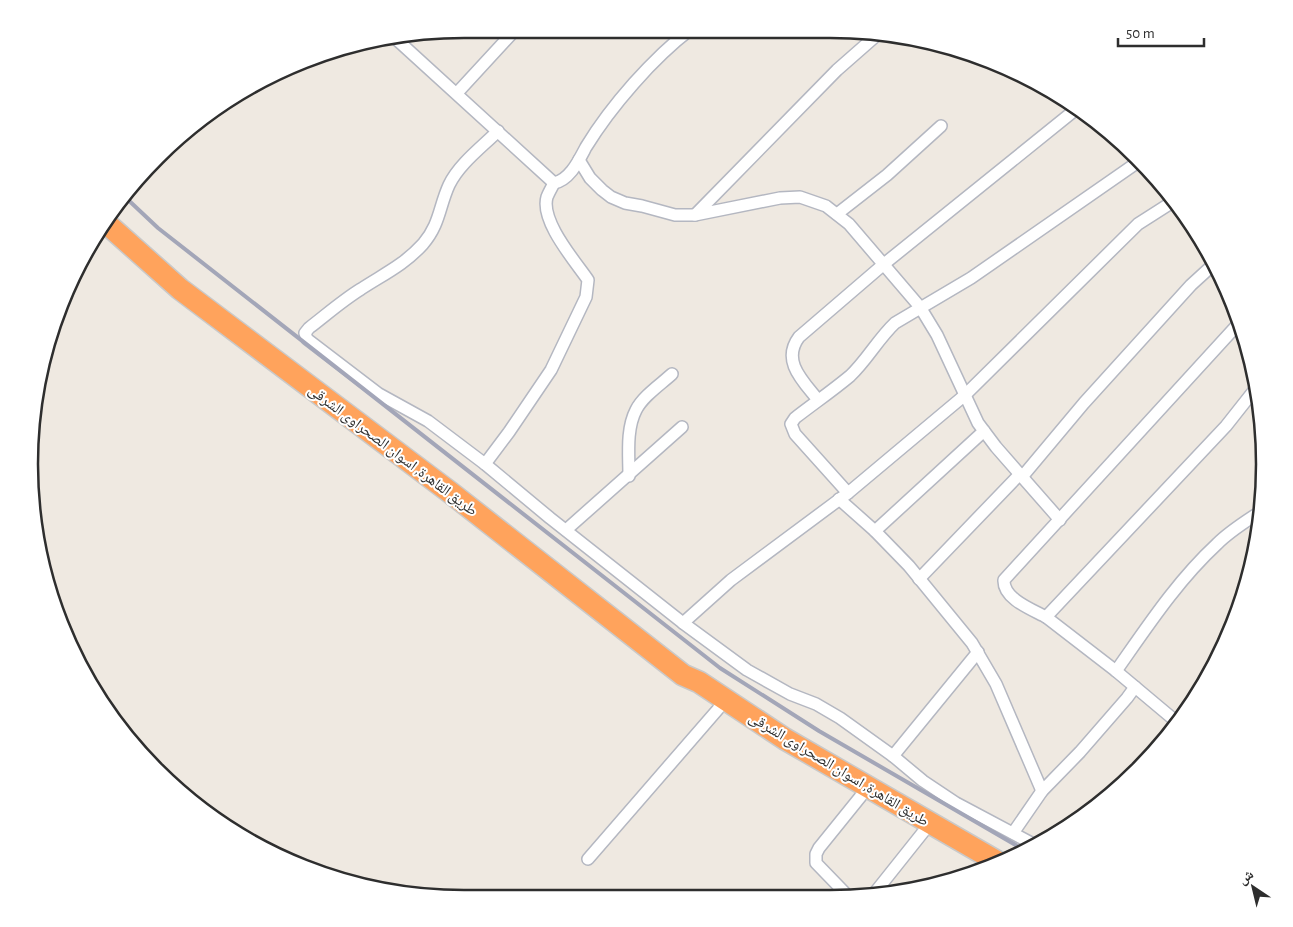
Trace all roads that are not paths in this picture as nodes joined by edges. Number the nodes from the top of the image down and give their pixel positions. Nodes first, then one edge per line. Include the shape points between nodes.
1 (508, 38) edge
2 (678, 38) edge
3 (872, 40) edge
4 (400, 42) edge
5 (457, 93) junction
6 (1071, 113) edge
7 (941, 126) dead end
8 (498, 131) junction
9 (579, 160) junction
10 (1134, 165) edge
11 (554, 183) junction
12 (1168, 205) edge
13 (837, 214) junction
14 (695, 215) junction
15 (110, 226) edge
16 (884, 264) junction
17 (1209, 269) edge
18 (920, 307) junction
19 (1234, 329) edge
20 (672, 374) dead end
21 (965, 395) junction
22 (1250, 396) edge
23 (818, 400) junction
24 (682, 427) dead end
25 (984, 431) junction
26 (485, 464) junction
27 (629, 476) junction
28 (1021, 476) junction
29 (844, 496) junction
30 (1252, 518) edge
31 (1060, 520) junction
32 (566, 530) junction
33 (875, 530) junction
34 (920, 579) junction
35 (1046, 617) junction
36 (682, 623) junction
37 (978, 652) junction
38 (1116, 671) junction
39 (683, 675) junction
40 (1135, 687) junction
41 (720, 708) junction
42 (1171, 717) edge
43 (893, 756) junction
44 (1042, 791) junction
45 (861, 796) junction
46 (924, 831) junction
47 (1013, 833) junction
48 (1027, 841) edge
49 (991, 858) edge
50 (588, 859) dead end
51 (979, 862) edge
52 (880, 887) edge
53 (842, 890) edge

1 - 5 street
2 - 9 street via 625,93
3 - 14 street via 837,70
4 - 5 street
5 - 8 street
6 - 16 street
7 - 13 street via 887,175
8 - 11 street
8 - 26 street via 460,169 450,184 434,228 422,244 399,266 360,290 309,328 305,335 309,342 379,394 428,421
9 - 11 street via 564,179
9 - 14 street via 590,178 618,200 675,215
10 - 18 street via 971,278
11 - 26 street via 547,198 547,210 555,233 588,280 586,297 550,370
12 - 21 street via 1138,224
13 - 14 street via 826,206 800,197
13 - 16 street
15 - 39 highway, طريق القاهرة, اسوان الصحراوى الشرقى via 180,288 443,487
16 - 18 street
16 - 23 street via 806,330 792,348 793,365
17 - 28 street via 1091,395
18 - 21 street
18 - 23 street via 895,323 850,375
19 - 31 street
20 - 27 street via 636,408 632,418
21 - 25 street
21 - 29 street
22 - 35 street via 1226,426
23 - 29 street via 791,424
24 - 27 street
25 - 28 street
25 - 33 street
26 - 32 street
27 - 32 street
28 - 31 street
28 - 34 street
29 - 33 street
29 - 36 street via 731,580
30 - 38 street via 1218,543 1196,565 1163,604
31 - 35 street via 1004,582 1014,598
32 - 36 street
33 - 34 street
34 - 37 street
35 - 38 street
36 - 43 street via 747,670 790,694 816,704
37 - 43 street
37 - 44 street via 996,684
38 - 40 street
39 - 41 highway, طريق القاهرة, اسوان الصحراوى الشرقى via 694,690
39 - 49 highway, طريق القاهرة, اسوان الصحراوى الشرقى via 785,739
40 - 42 street
40 - 44 street
41 - 45 highway, طريق القاهرة, اسوان الصحراوى الشرقى
41 - 50 street
43 - 47 street via 956,803
44 - 47 street
45 - 46 highway, طريق القاهرة, اسوان الصحراوى الشرقى
45 - 53 street via 816,854 816,863
46 - 51 highway, طريق القاهرة, اسوان الصحراوى الشرقى
46 - 52 street
47 - 48 street

